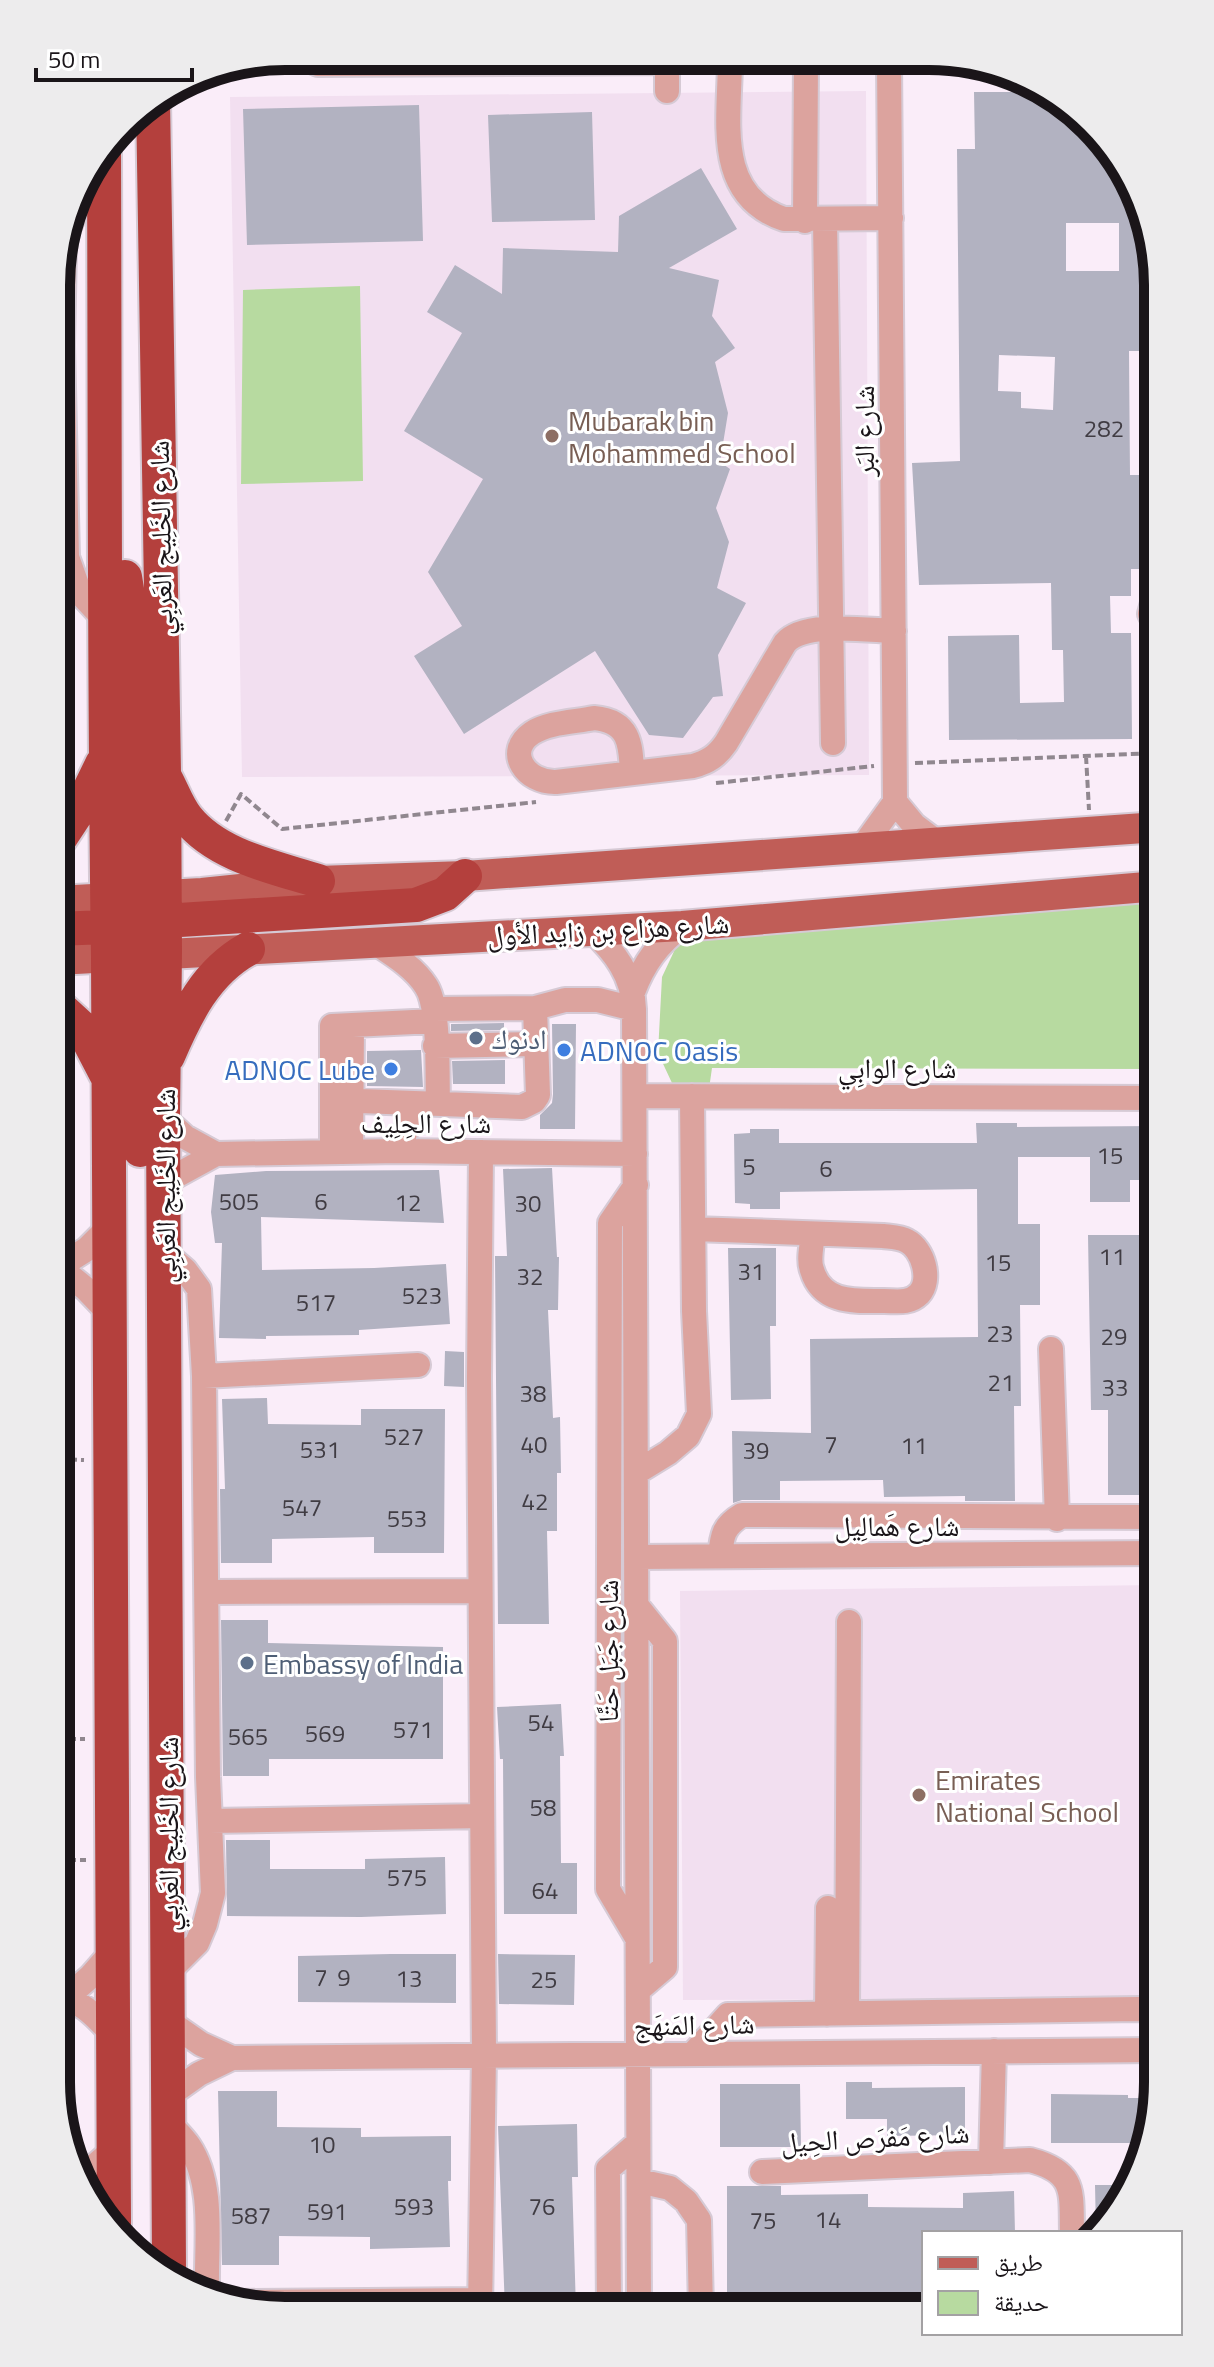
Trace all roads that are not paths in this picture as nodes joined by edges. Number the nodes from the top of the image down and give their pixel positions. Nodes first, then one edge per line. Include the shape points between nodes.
1 (667, 70) edge
2 (730, 70) edge
3 (807, 70) edge
4 (889, 70) edge
5 (667, 91) dead end
6 (153, 115) edge
7 (104, 168) edge
8 (891, 218) junction
9 (815, 220) junction
10 (106, 532) junction
11 (70, 568) edge
12 (106, 621) junction
13 (830, 630) junction
14 (894, 631) junction
15 (833, 743) dead end
16 (104, 760) junction
17 (164, 773) junction
18 (632, 773) dead end
19 (895, 802) junction
20 (70, 823) edge
21 (1144, 828) edge
22 (938, 843) junction
23 (861, 849) junction
24 (465, 876) junction
25 (318, 881) junction
26 (1144, 887) edge
27 (70, 905) edge
28 (137, 926) junction
29 (682, 926) junction
30 (70, 929) edge
31 (591, 930) junction
32 (374, 942) junction
33 (248, 949) junction
34 (70, 954) edge
35 (634, 1000) junction
36 (535, 1008) junction
37 (434, 1015) junction
38 (70, 1017) edge
39 (536, 1044) junction
40 (435, 1046) junction
41 (164, 1064) junction
42 (109, 1080) junction
43 (636, 1096) junction
44 (692, 1096) junction
45 (1144, 1098) edge
46 (342, 1100) junction
47 (426, 1104) junction
48 (163, 1117) junction
49 (400, 1151) junction
50 (342, 1152) junction
51 (481, 1152) junction
52 (216, 1154) junction
53 (635, 1154) junction
54 (163, 1183) junction
55 (636, 1185) junction
56 (110, 1226) junction
57 (694, 1229) junction
58 (813, 1234) junction
59 (163, 1237) junction
60 (70, 1260) edge
61 (70, 1277) edge
62 (110, 1314) junction
63 (1051, 1349) dead end
64 (418, 1365) dead end
65 (204, 1376) junction
66 (637, 1472) junction
67 (1144, 1517) edge
68 (1057, 1519) junction
69 (1144, 1553) edge
70 (720, 1556) junction
71 (637, 1557) junction
72 (480, 1591) junction
73 (207, 1592) junction
74 (637, 1606) junction
75 (849, 1622) dead end
76 (482, 1816) junction
77 (210, 1821) junction
78 (828, 1908) dead end
79 (638, 1939) junction
80 (113, 1951) junction
81 (168, 1972) junction
82 (638, 1990) junction
83 (70, 1991) edge
84 (70, 2002) edge
85 (1144, 2010) edge
86 (837, 2013) junction
87 (168, 2021) junction
88 (113, 2035) junction
89 (1144, 2050) edge
90 (994, 2051) junction
91 (638, 2054) junction
92 (693, 2054) junction
93 (484, 2055) junction
94 (232, 2058) junction
95 (168, 2109) junction
96 (638, 2143) junction
97 (114, 2149) junction
98 (991, 2162) junction
99 (89, 2171) edge
100 (762, 2172) dead end
101 (639, 2181) junction
102 (114, 2212) edge
103 (1072, 2231) edge
104 (169, 2263) edge
105 (207, 2282) edge
106 (480, 2297) edge
107 (609, 2297) edge
108 (639, 2297) edge
109 (701, 2297) edge

1 - 5 street
2 - 9 street via 730,153 743,192 784,219
3 - 9 street
4 - 8 street, شارع البَر
6 - 17 highway, شارع الخَلِيج العَربِي
7 - 10 highway, شارع الخَلِيج العَربِي
8 - 9 street
8 - 14 street, شارع البَر
9 - 13 street
10 - 12 highway, شارع الخَلِيج العَربِي
10 - 28 highway via 122,567 129,602
11 - 12 street via 87,604
12 - 16 highway, شارع الخَلِيج العَربِي
13 - 14 street
13 - 15 street
13 - 18 street via 789,638 715,756 693,766
14 - 19 street, شارع البَر
16 - 20 highway
16 - 28 highway, شارع الخَلِيج العَربِي
17 - 25 highway via 180,809 201,832 230,851
17 - 28 highway, شارع الخَلِيج العَربِي
19 - 22 street
19 - 23 street
21 - 22 main road, شارع هزاع بن زايد الأول
22 - 23 main road, شارع هزاع بن زايد الأول
23 - 24 main road, شارع هزاع بن زايد الأول
24 - 25 main road, شارع هزاع بن زايد الأول
24 - 28 highway via 445,894 416,905
25 - 28 main road, شارع هزاع بن زايد الأول
26 - 29 main road, شارع هزاع بن زايد الأول
27 - 28 main road, شارع هزاع بن زايد الأول
28 - 30 highway
28 - 33 main road, شارع هزاع بن زايد الأول
28 - 34 main road, شارع هزاع بن زايد الأول
28 - 41 highway, شارع الخَلِيج العَربِي
28 - 42 highway, شارع الخَلِيج العَربِي
28 - 59 highway via 141,1179
29 - 31 main road, شارع هزاع بن زايد الأول
29 - 35 street, شارع جَبَل حَتَّا via 651,954
31 - 32 main road, شارع هزاع بن زايد الأول
31 - 35 street, شارع جَبَل حَتَّا via 617,958
32 - 33 main road, شارع هزاع بن زايد الأول
32 - 37 street via 416,973 428,988
33 - 41 highway via 201,990
35 - 36 street via 565,1000
35 - 43 street, شارع جَبَل حَتَّا
36 - 37 street
36 - 39 street
37 - 40 street
37 - 46 street via 332,1026
38 - 42 highway via 82,1028
39 - 40 street
39 - 47 street via 534,1101 522,1107
40 - 47 street
41 - 48 highway, شارع الخَلِيج العَربِي
42 - 56 highway, شارع الخَلِيج العَربِي
43 - 44 street, شارع الوابِي
43 - 53 street, شارع جَبَل حَتَّا
44 - 45 street, شارع الوابِي
44 - 57 street
46 - 47 street
46 - 50 street
47 - 49 street
48 - 52 street
48 - 54 highway, شارع الخَلِيج العَربِي
49 - 50 street, شارع الحِلِيف
49 - 51 street, شارع الحِلِيف
50 - 52 street, شارع الحِلِيف
51 - 53 street, شارع الحِلِيف
51 - 72 street
52 - 54 street, شارع الحِلِيف
53 - 55 street, شارع جَبَل حَتَّا
54 - 59 highway, شارع الخَلِيج العَربِي
55 - 66 street, شارع جَبَل حَتَّا
55 - 79 street via 610,1223 608,1889
56 - 60 street
56 - 62 highway, شارع الخَلِيج العَربِي
57 - 58 street
57 - 66 street via 699,1414 688,1436
58 - 58 street via 811,1269 835,1299 908,1301 920,1293 926,1279 923,1264 916,1247 904,1239
59 - 65 street via 199,1289
59 - 81 highway, شارع الخَلِيج العَربِي
61 - 62 street
62 - 80 highway, شارع الخَلِيج العَربِي
63 - 68 street
64 - 65 street
65 - 73 street
66 - 71 street, شارع جَبَل حَتَّا
67 - 68 street
68 - 70 street via 742,1515 722,1532
69 - 70 street, شارع هَمالِيل
70 - 71 street, شارع هَمالِيل
71 - 74 street, شارع جَبَل حَتَّا
72 - 73 street
72 - 76 street
73 - 77 street
74 - 79 street, شارع جَبَل حَتَّا
74 - 82 street via 665,1641 665,1967
75 - 86 street
76 - 77 street, شارع الخَلِيج العَربِي
76 - 93 street
77 - 81 street via 213,1893 205,1924 197,1943
78 - 86 street
79 - 82 street, شارع جَبَل حَتَّا
80 - 83 street
80 - 88 highway, شارع الخَلِيج العَربِي
81 - 87 highway, شارع الخَلِيج العَربِي
82 - 91 street, شارع جَبَل حَتَّا
84 - 88 street
85 - 86 street
86 - 92 street via 728,2015
87 - 94 street, شارع المَنهَج
87 - 95 highway, شارع الخَلِيج العَربِي
88 - 97 highway, شارع الخَلِيج العَربِي
89 - 90 street, شارع المَنهَج
90 - 92 street, شارع المَنهَج
90 - 98 street, شارع مَفرَص الحِيل
91 - 92 street, شارع المَنهَج
91 - 93 street, شارع المَنهَج
91 - 96 street, شارع جَبَل حَتَّا
93 - 94 street, شارع المَنهَج
93 - 106 street
94 - 95 street, شارع المَنهَج via 199,2074
95 - 104 highway, شارع الخَلِيج العَربِي
95 - 105 street via 200,2171 206,2198
96 - 101 street, شارع جَبَل حَتَّا
96 - 107 street via 608,2169
97 - 99 street
97 - 102 highway, شارع الخَلِيج العَربِي
98 - 100 street, شارع مَفرَص الحِيل
98 - 103 street, شارع مَفرَص الحِيل via 1030,2160 1063,2175 1071,2189
101 - 108 street, شارع جَبَل حَتَّا
101 - 109 street via 670,2188 699,2220

